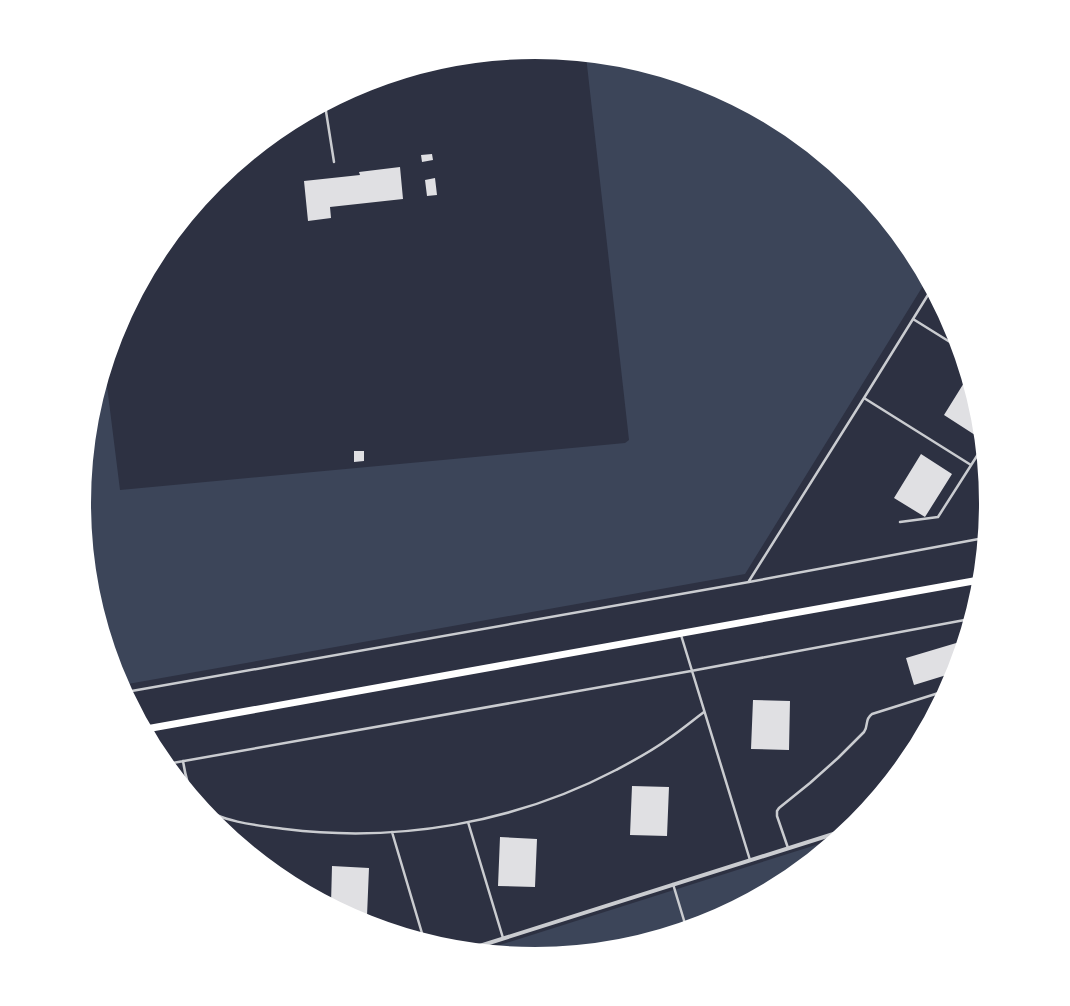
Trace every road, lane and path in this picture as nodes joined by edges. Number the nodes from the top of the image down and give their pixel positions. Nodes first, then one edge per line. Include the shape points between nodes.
1 (326, 111) edge
2 (334, 162) dead end
3 (928, 295) edge
4 (913, 319) junction
5 (949, 341) edge
6 (864, 398) junction
7 (977, 456) edge
8 (971, 465) junction
9 (900, 522) dead end
10 (978, 539) edge
11 (973, 581) edge
12 (749, 582) junction
13 (964, 620) edge
14 (680, 633) junction
15 (691, 670) junction
16 (132, 691) edge
17 (937, 694) edge
18 (704, 712) junction
19 (152, 728) edge
20 (183, 761) junction
21 (174, 763) edge
22 (187, 780) edge
23 (219, 817) edge
24 (468, 822) junction
25 (392, 832) junction
26 (832, 834) edge
27 (788, 848) junction
28 (750, 860) junction
29 (673, 884) junction
30 (684, 922) edge
31 (422, 933) edge
32 (503, 938) junction
33 (483, 945) edge

1 - 2 lane
3 - 4 lane
4 - 5 lane
4 - 6 lane
6 - 8 lane
6 - 12 lane
7 - 8 lane
8 - 9 lane via 938,517
10 - 12 lane
11 - 14 main road
12 - 16 lane
13 - 15 lane
14 - 15 lane
14 - 19 main road
15 - 18 lane
15 - 20 lane
17 - 27 lane via 869,716 864,732 838,758 779,808 777,816
18 - 24 lane via 667,740 600,778 529,806
18 - 28 lane
20 - 21 lane
20 - 22 lane
23 - 25 lane via 302,831
24 - 25 lane
24 - 32 lane
25 - 31 lane
26 - 27 street
27 - 28 street
28 - 29 street
29 - 30 lane
29 - 32 street
32 - 33 street

